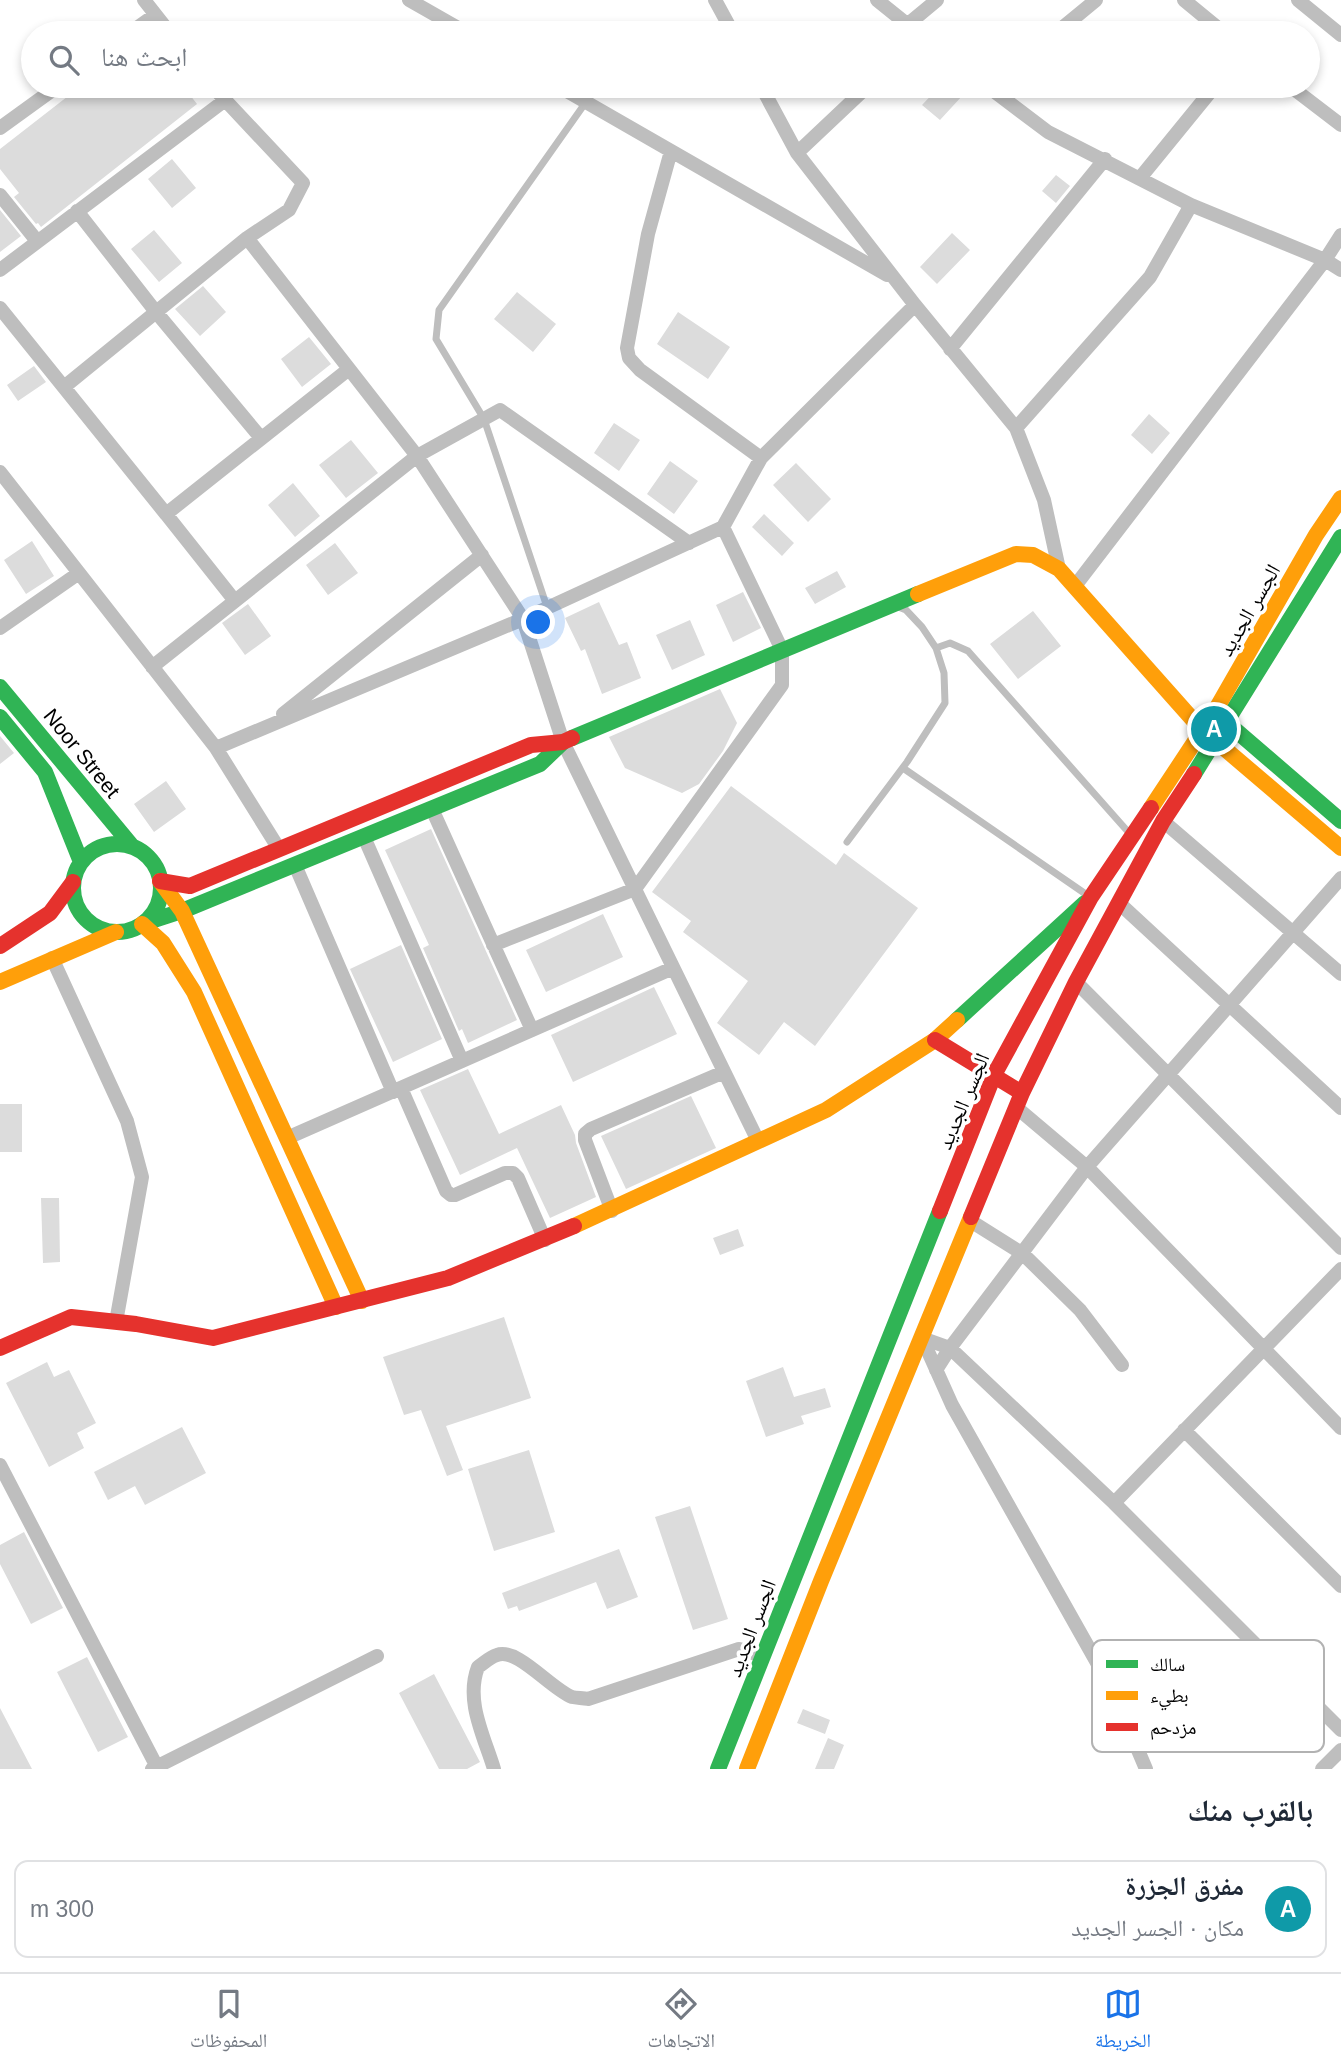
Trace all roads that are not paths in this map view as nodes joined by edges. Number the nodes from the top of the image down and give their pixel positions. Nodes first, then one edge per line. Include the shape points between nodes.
1 (145, 0) edge
2 (409, 0) edge
3 (877, 0) edge
4 (937, 0) edge
5 (1096, 0) edge
6 (1184, 0) edge
7 (1297, 0) edge
8 (717, 1) edge
9 (155, 15) junction
10 (147, 21) edge
11 (160, 21) edge
12 (446, 21) edge
13 (727, 21) edge
14 (903, 21) edge
15 (920, 21) edge
16 (1071, 21) edge
17 (1209, 21) edge
18 (1341, 35) edge
19 (41, 98) edge
20 (222, 98) edge
21 (579, 98) edge
22 (767, 98) edge
23 (855, 98) edge
24 (1005, 98) edge
25 (1205, 98) edge
26 (1306, 98) edge
27 (224, 101) junction
28 (586, 102) junction
29 (1341, 125) edge
30 (0, 128) edge
31 (671, 151) junction
32 (797, 153) junction
33 (1105, 159) junction
34 (1140, 177) junction
35 (0, 195) edge
36 (1191, 205) junction
37 (77, 211) junction
38 (1341, 235) edge
39 (247, 239) junction
40 (37, 241) junction
41 (1325, 260) junction
42 (0, 270) edge
43 (1341, 270) edge
44 (895, 280) junction
45 (915, 305) junction
46 (0, 309) edge
47 (156, 312) junction
48 (950, 349) junction
49 (349, 369) junction
50 (64, 387) junction
51 (484, 419) junction
52 (1016, 428) junction
53 (261, 439) junction
54 (417, 456) junction
55 (761, 458) junction
56 (0, 472) edge
57 (1341, 499) edge
58 (166, 514) junction
59 (723, 527) junction
60 (1340, 541) edge
61 (689, 543) junction
62 (482, 555) junction
63 (1059, 569) junction
64 (79, 573) junction
65 (1074, 586) junction
66 (235, 601) junction
67 (892, 604) junction
68 (547, 608) junction
69 (523, 619) junction
70 (0, 628) edge
71 (936, 648) junction
72 (782, 650) junction
73 (152, 667) junction
74 (0, 687) edge
75 (0, 717) edge
76 (1221, 717) junction
77 (269, 725) junction
78 (1209, 735) junction
79 (563, 742) junction
80 (216, 748) junction
81 (903, 768) junction
82 (432, 809) junction
83 (1163, 821) junction
84 (1341, 821) edge
85 (364, 836) junction
86 (1132, 836) junction
87 (847, 842) dead end
88 (132, 846) junction
89 (1341, 848) edge
90 (279, 849) junction
91 (81, 862) junction
92 (295, 865) junction
93 (1341, 878) edge
94 (160, 881) junction
95 (73, 882) junction
96 (635, 889) junction
97 (1091, 897) junction
98 (1119, 904) junction
99 (182, 911) junction
100 (142, 924) junction
101 (116, 932) junction
102 (1294, 932) junction
103 (493, 945) junction
104 (0, 946) edge
105 (52, 958) junction
106 (673, 968) junction
107 (1341, 974) edge
108 (0, 982) edge
109 (1076, 982) junction
110 (1230, 1005) junction
111 (532, 1030) junction
112 (936, 1040) junction
113 (462, 1061) junction
114 (724, 1072) junction
115 (1168, 1073) junction
116 (994, 1075) junction
117 (397, 1090) junction
118 (1019, 1100) junction
119 (1341, 1108) edge
120 (287, 1139) junction
121 (758, 1141) junction
122 (1087, 1167) junction
123 (612, 1211) junction
124 (969, 1220) junction
125 (545, 1240) junction
126 (1341, 1248) edge
127 (1023, 1254) junction
128 (1341, 1269) edge
129 (362, 1301) junction
130 (336, 1307) junction
131 (116, 1322) junction
132 (922, 1338) junction
133 (0, 1348) edge
134 (950, 1348) junction
135 (1264, 1348) junction
136 (1122, 1365) dead end
137 (936, 1370) junction
138 (1341, 1428) edge
139 (1184, 1430) junction
140 (0, 1465) edge
141 (1114, 1503) junction
142 (1341, 1587) edge
143 (1251, 1640) edge
144 (1092, 1653) edge
145 (377, 1656) dead end
146 (763, 1656) junction
147 (1324, 1713) edge
148 (1341, 1730) edge
149 (1341, 1750) edge
150 (1139, 1752) edge
151 (155, 1768) edge
152 (494, 1769) edge
153 (718, 1769) edge
154 (747, 1769) edge
155 (1146, 1769) edge
156 (1322, 1769) edge

1 - 9 street
2 - 12 street
3 - 14 street
4 - 15 street
5 - 16 street
6 - 17 street
7 - 18 street
8 - 13 street
9 - 10 street
9 - 11 street
19 - 30 street
20 - 27 street
21 - 28 street
22 - 32 street
23 - 32 street
24 - 33 street via 1048,132
25 - 34 street
26 - 29 street
27 - 37 street
27 - 39 street via 303,183 289,210
28 - 31 street
28 - 51 lane via 439,310 436,340
31 - 44 street
31 - 55 street via 648,234 629,358
32 - 44 street
33 - 34 street
33 - 48 street
34 - 36 street
35 - 40 street
36 - 41 street
36 - 52 street via 1150,277
37 - 40 street
37 - 47 street
38 - 41 street
39 - 47 street
39 - 49 street
40 - 42 street
41 - 43 street
41 - 65 street
44 - 45 street
45 - 48 street
45 - 55 street
46 - 50 street
47 - 50 street
47 - 53 street
48 - 52 street
49 - 53 street
49 - 54 street
50 - 58 street
51 - 54 street
51 - 61 street via 500,410
51 - 68 lane
52 - 63 street via 1044,500
53 - 58 street
54 - 62 street
54 - 66 street
55 - 59 street
56 - 64 street
57 - 76 main road, الجسر الجديد via 1316,535
58 - 66 street
59 - 61 street
59 - 72 street
60 - 76 main road, الجسر الجديد
61 - 68 street
62 - 69 street
62 - 77 street
63 - 65 main road
63 - 67 main road via 1033,555 1016,554
64 - 70 street
64 - 73 street
65 - 78 main road
66 - 73 street
67 - 71 lane via 906,610
67 - 72 main road
68 - 69 street
69 - 77 street
69 - 79 street
71 - 81 lane via 946,704
71 - 86 lane via 950,643 968,651
72 - 79 main road
72 - 96 street via 782,685
73 - 80 street
74 - 88 main road, Noor Street
75 - 91 main road, Noor Street via 45,772
76 - 78 main road, الجسر الجديد
76 - 84 main road
77 - 80 street
78 - 83 main road, الجسر الجديد
78 - 86 main road, الجسر الجديد
78 - 89 main road
79 - 82 main road via 540,764
79 - 90 main road via 531,746
79 - 96 street
80 - 90 street
81 - 87 lane
81 - 97 lane
82 - 85 main road
82 - 103 street
83 - 98 main road, الجسر الجديد
83 - 102 street
85 - 92 main road
85 - 113 street
86 - 97 main road, الجسر الجديد
88 - 91 main road via 103,846
88 - 94 main road via 150,860
90 - 94 main road via 190,886
91 - 95 main road
92 - 99 main road
92 - 117 street
93 - 102 street
94 - 99 main road
94 - 100 main road via 157,905
95 - 101 main road via 79,910 89,922
95 - 104 main road via 50,913
96 - 103 street
96 - 106 street
97 - 112 main road
97 - 116 main road, الجسر الجديد
98 - 109 main road, الجسر الجديد
98 - 110 street
99 - 100 main road
99 - 120 main road
100 - 101 main road
100 - 130 main road via 163,943 194,992
101 - 105 main road
102 - 107 street
102 - 110 street
103 - 111 street
105 - 108 main road
105 - 131 street via 127,1121 142,1177
106 - 111 street
106 - 114 street
109 - 115 street
109 - 118 main road, الجسر الجديد
110 - 115 street
110 - 119 street
111 - 113 street
112 - 116 main road
112 - 121 main road via 826,1110
113 - 117 street
114 - 121 street
114 - 123 street via 585,1134
115 - 122 street
115 - 126 street
116 - 118 main road
116 - 146 main road, الجسر الجديد
117 - 120 street
117 - 125 street via 446,1191 454,1195 513,1173
118 - 122 street
118 - 124 main road, الجسر الجديد
120 - 129 main road
121 - 123 main road
122 - 127 street
122 - 135 street
123 - 125 main road
124 - 127 street
124 - 132 main road, الجسر الجديد
125 - 129 main road via 448,1278
127 - 134 street
127 - 136 street via 1080,1310
128 - 135 street
129 - 130 main road
130 - 131 main road via 213,1338
131 - 133 main road via 71,1317
132 - 134 street
132 - 137 street
132 - 154 main road, الجسر الجديد
134 - 137 street
134 - 141 street
135 - 138 street
135 - 139 street
137 - 144 street
139 - 141 street
139 - 142 street
140 - 151 street
141 - 143 street
145 - 151 street
146 - 152 street via 739,1649 588,1699 574,1698 517,1658 498,1654 478,1667 472,1695
146 - 153 main road, الجسر الجديد
147 - 148 street
149 - 156 street
150 - 155 street

